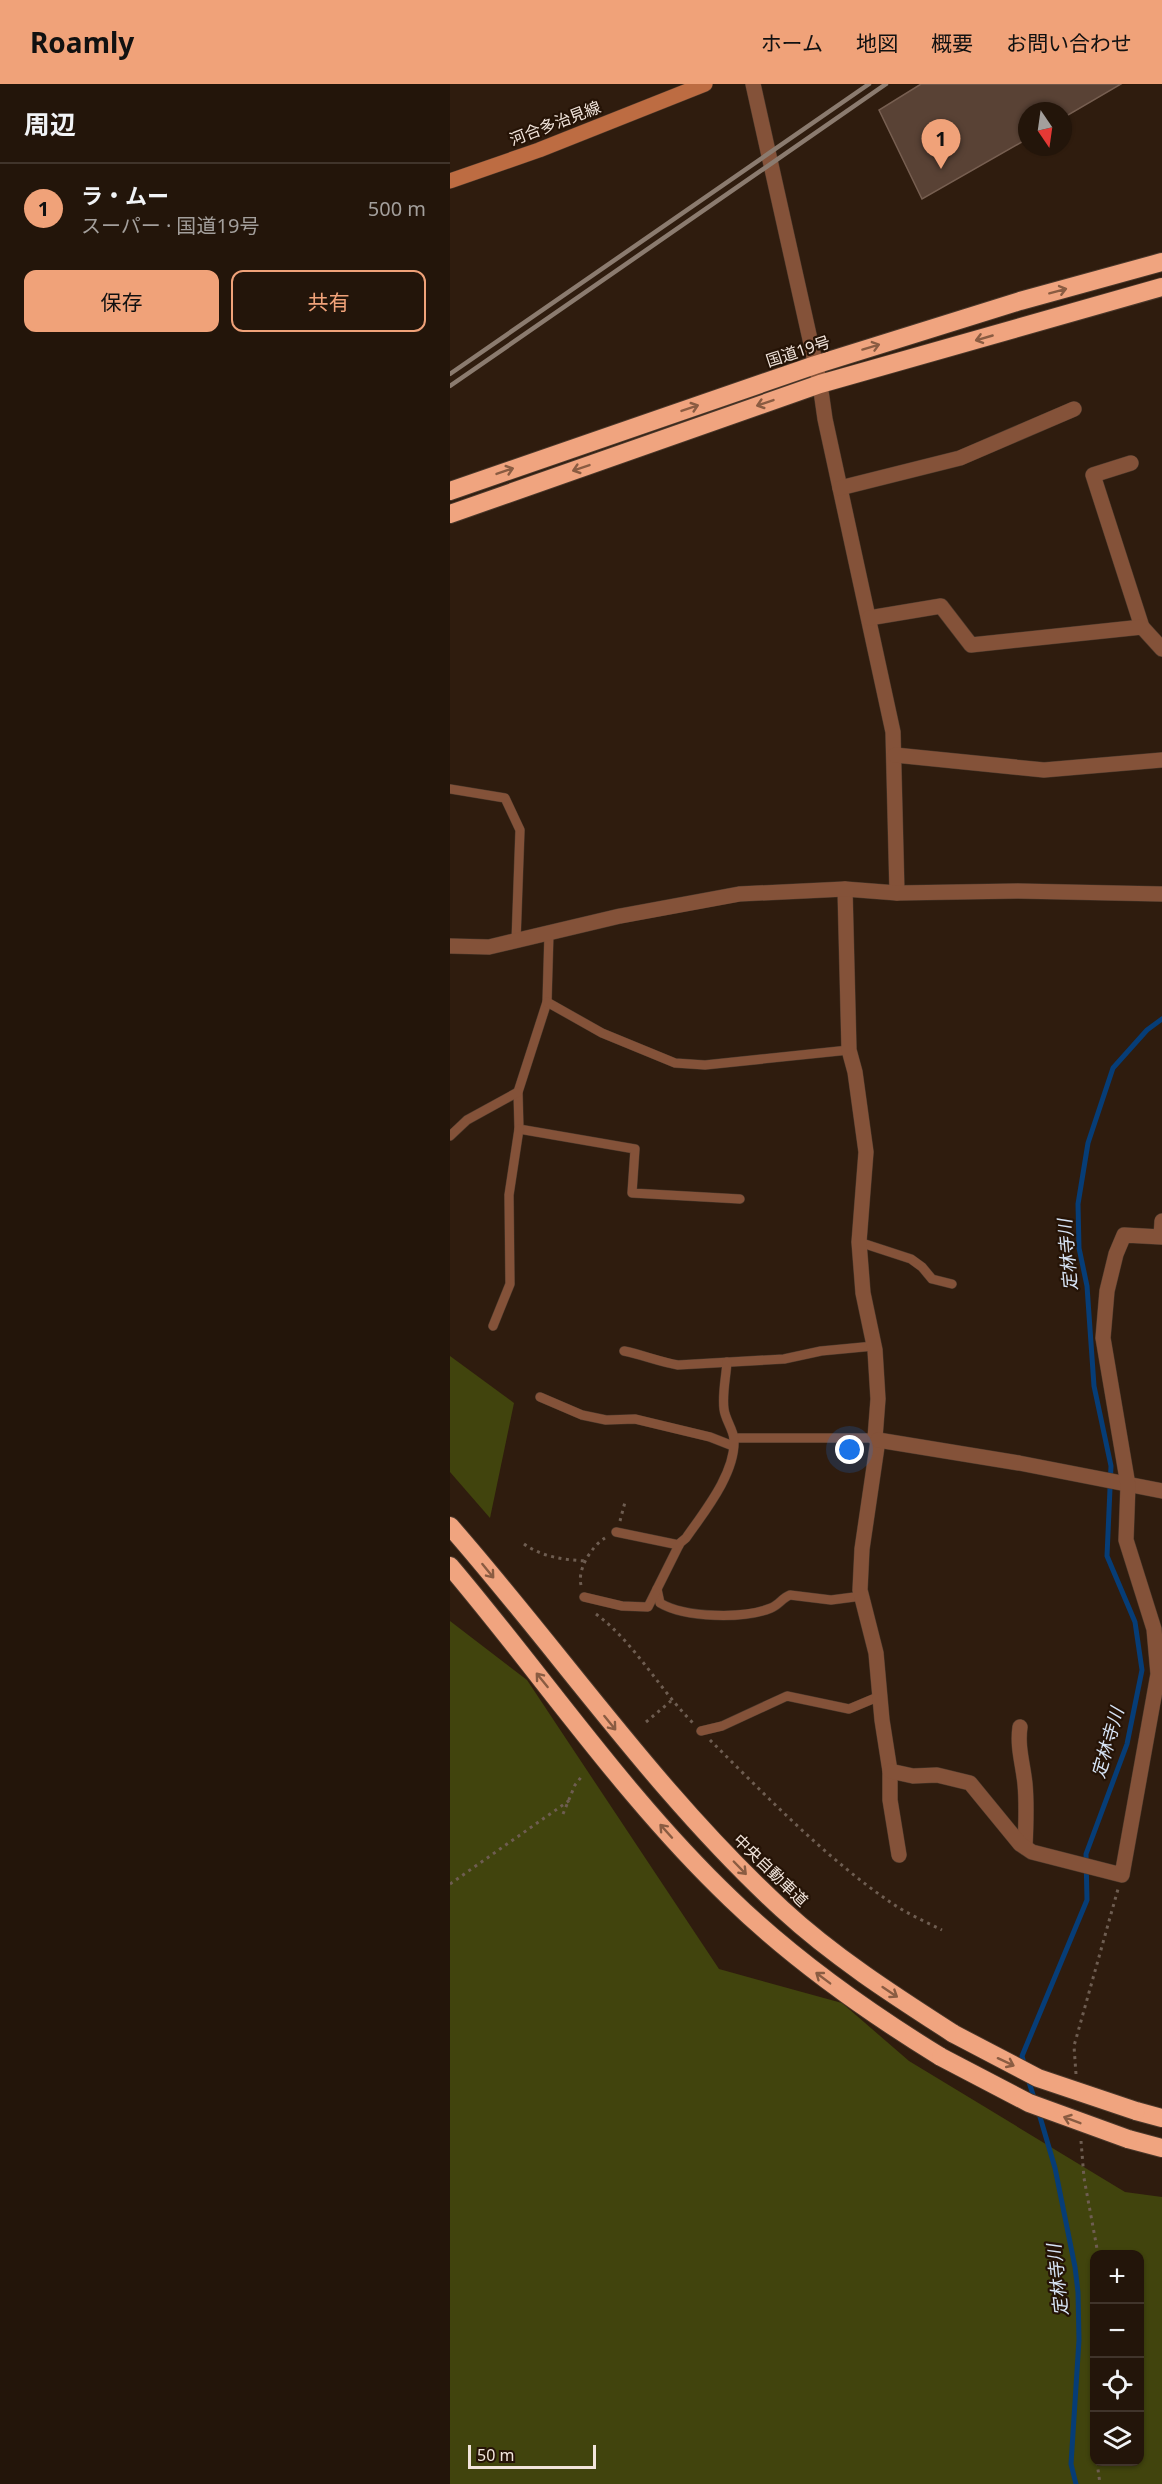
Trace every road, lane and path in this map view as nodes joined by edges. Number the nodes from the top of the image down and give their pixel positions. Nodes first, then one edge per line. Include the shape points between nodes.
1 (705, 84) edge
2 (753, 84) edge
3 (450, 181) edge
4 (1162, 262) edge
5 (1162, 287) edge
6 (815, 365) junction
7 (820, 384) junction
8 (1074, 410) dead end
9 (1131, 463) dead end
10 (840, 488) junction
11 (450, 491) edge
12 (450, 514) edge
13 (868, 618) junction
14 (1142, 627) junction
15 (1162, 649) edge
16 (895, 755) junction
17 (1162, 760) edge
18 (450, 789) edge
19 (845, 889) junction
20 (897, 893) junction
21 (1162, 894) edge
22 (549, 933) junction
23 (450, 940) edge
24 (516, 941) junction
25 (450, 946) edge
26 (547, 1002) junction
27 (849, 1050) junction
28 (518, 1092) junction
29 (519, 1128) junction
30 (450, 1136) edge
31 (740, 1199) dead end
32 (1162, 1221) edge
33 (859, 1242) junction
34 (952, 1284) dead end
35 (493, 1326) dead end
36 (874, 1346) junction
37 (624, 1351) dead end
38 (727, 1362) junction
39 (540, 1397) dead end
40 (877, 1439) junction
41 (733, 1442) junction
42 (1128, 1485) junction
43 (1162, 1491) edge
44 (450, 1526) edge
45 (616, 1532) dead end
46 (524, 1544) dead end
47 (679, 1545) junction
48 (587, 1561) dead end
49 (450, 1566) edge
50 (657, 1589) junction
51 (862, 1596) junction
52 (584, 1597) dead end
53 (880, 1696) junction
54 (671, 1701) dead end
55 (646, 1722) dead end
56 (1020, 1727) dead end
57 (701, 1731) dead end
58 (890, 1771) junction
59 (582, 1776) dead end
60 (570, 1800) junction
61 (563, 1814) dead end
62 (1025, 1847) junction
63 (899, 1856) dead end
64 (1122, 1875) junction
65 (450, 1884) edge
66 (1077, 2082) dead end
67 (1162, 2118) edge
68 (1080, 2130) dead end
69 (1162, 2148) edge
70 (1097, 2250) edge
71 (1097, 2466) edge
72 (1100, 2484) edge

1 - 3 main road, 河合多治見線
2 - 6 street
6 -> 4 highway, 国道19号 via 1020,301
5 -> 7 highway
6 - 7 street
11 -> 6 highway, 国道19号
7 - 10 street
7 -> 12 highway
8 - 10 street via 960,458
9 - 14 street via 1093,475
10 - 13 street
13 - 14 street via 941,606 971,645
13 - 16 street
14 - 15 street
16 - 17 street via 1044,770
16 - 20 street
18 - 24 lane via 505,798 520,830
19 - 20 street
19 - 22 street via 739,894
19 - 27 street
20 - 21 street
22 - 24 street
22 - 26 lane
23 - 25 street
24 - 25 street via 489,947
26 - 27 lane via 602,1033 675,1063 705,1065
26 - 28 lane
27 - 33 street via 866,1152
28 - 29 lane
28 - 30 lane via 467,1120
29 - 31 lane via 635,1149 632,1192
29 - 35 lane via 509,1195 510,1284
32 - 42 street via 1161,1238 1124,1235 1107,1291 1103,1338
33 - 34 lane via 911,1259 932,1279
33 - 36 street via 863,1293
36 - 38 lane via 784,1359
36 - 40 street
37 - 38 lane via 678,1365
38 - 41 lane via 723,1408
39 - 41 lane via 582,1415 606,1420 635,1419
40 - 41 lane
40 - 42 street
40 - 51 street via 862,1549
41 - 47 lane via 719,1489
42 - 43 street
42 - 64 street via 1126,1540 1154,1629 1158,1674
44 -> 67 highway, 中央自動車道, bridge via 684,1811 751,1880 819,1941 954,2034 1038,2078
45 - 47 lane
46 - 48 path via 549,1556
47 - 50 lane
69 -> 49 highway, bridge via 1029,2103 983,2081 941,2057 799,1960 731,1899 664,1829
50 - 51 lane via 660,1604 668,1608 733,1615 774,1608 790,1595 831,1600
50 - 52 lane via 648,1607 622,1606
51 - 53 street via 876,1653
53 - 57 lane via 849,1709 787,1696 722,1726
53 - 58 street
54 - 55 path
56 - 62 street via 1027,1821
58 - 62 street via 937,1775 970,1783
58 - 63 street via 890,1800
59 - 60 path
60 - 61 path
60 - 65 path
62 - 64 street via 1042,1856
64 - 66 path via 1074,2046
68 - 70 path
71 - 72 path

